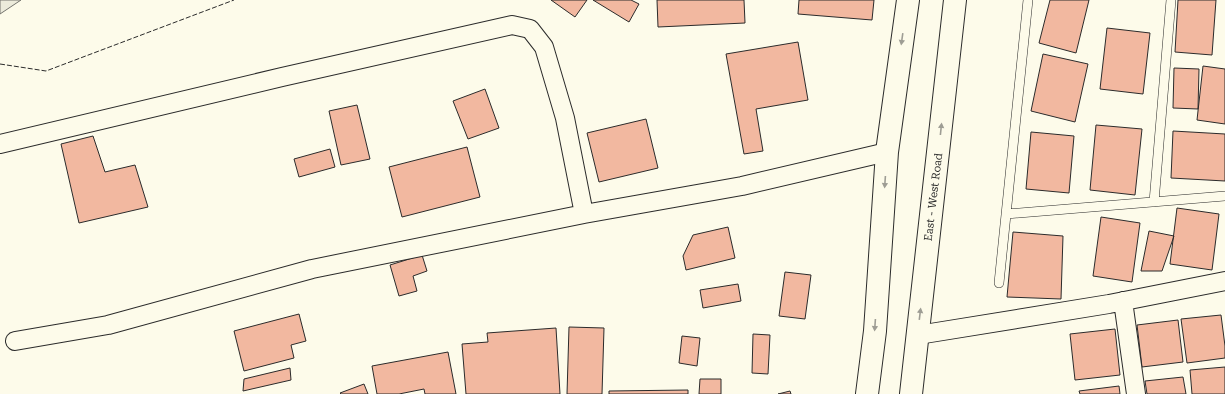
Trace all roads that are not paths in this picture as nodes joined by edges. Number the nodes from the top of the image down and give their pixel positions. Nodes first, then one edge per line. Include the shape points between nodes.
1 (908, 0) edge
2 (954, 0) edge
3 (1028, 0) edge
4 (1171, 0) edge
5 (0, 144) edge
6 (887, 152) junction
7 (1225, 196) edge
8 (1154, 202) junction
9 (584, 214) junction
10 (1006, 214) junction
11 (1225, 281) edge
12 (999, 283) dead end
13 (1124, 301) junction
14 (918, 335) junction
15 (15, 341) dead end
16 (867, 394) edge
17 (911, 394) edge
18 (1136, 394) edge

1 -> 6 main road
14 -> 2 main road, East - West Road
3 - 10 lane
4 - 8 lane
5 - 9 street via 512,25 530,29 544,47 565,118
6 - 9 street via 742,186
6 -> 16 main road via 875,331
7 - 8 lane
8 - 10 lane
9 - 15 street via 312,269 108,325
10 - 12 lane
11 - 13 street
13 - 14 street
13 - 18 street
14 - 17 main road, East - West Road

